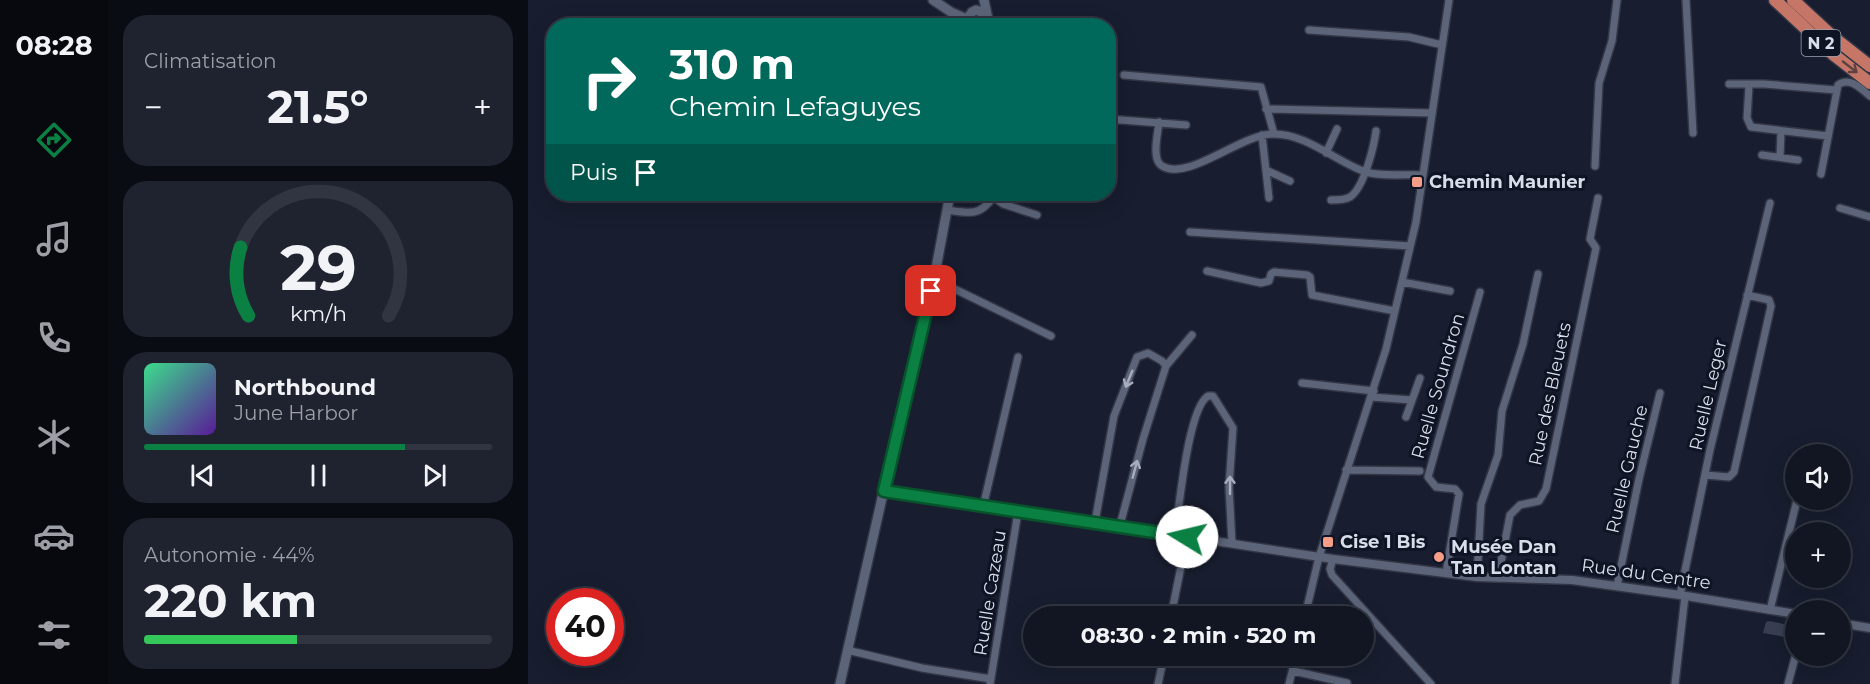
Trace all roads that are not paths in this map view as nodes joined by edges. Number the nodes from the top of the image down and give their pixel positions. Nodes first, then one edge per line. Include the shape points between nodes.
1 (933, 0) edge
2 (978, 0) edge
3 (984, 0) edge
4 (1449, 0) edge
5 (1617, 0) edge
6 (1686, 0) edge
7 (1775, 0) edge
8 (1793, 0) edge
9 (986, 15) joint
10 (966, 18) edge
11 (969, 18) edge
12 (970, 18) edge
13 (1309, 30) dead end
14 (1442, 45) junction
15 (1870, 66) edge
16 (1124, 75) dead end
17 (1870, 83) edge
18 (1729, 84) dead end
19 (1749, 86) junction
20 (1836, 90) junction
21 (1870, 96) edge
22 (1266, 109) junction
23 (1432, 113) junction
24 (1116, 119) edge
25 (1159, 122) junction
26 (1186, 124) dead end
27 (1337, 129) dead end
28 (1376, 130) dead end
29 (1781, 132) junction
30 (1693, 133) dead end
31 (1274, 134) junction
32 (1263, 135) junction
33 (1828, 136) junction
34 (1326, 153) junction
35 (1762, 154) dead end
36 (1780, 156) junction
37 (1798, 160) dead end
38 (1595, 166) dead end
39 (1268, 171) junction
40 (1365, 172) junction
41 (1821, 174) dead end
42 (1422, 175) junction
43 (1290, 181) dead end
44 (1269, 198) dead end
45 (1598, 198) dead end
46 (1331, 200) dead end
47 (949, 201) edge
48 (990, 201) edge
49 (999, 201) edge
50 (1770, 203) dead end
51 (1840, 208) dead end
52 (947, 210) junction
53 (1037, 214) dead end
54 (1870, 217) edge
55 (1190, 232) dead end
56 (1410, 246) junction
57 (1207, 270) dead end
58 (1538, 274) dead end
59 (934, 279) junction
60 (1402, 282) junction
61 (1450, 291) dead end
62 (1480, 292) dead end
63 (1747, 295) junction
64 (1395, 311) junction
65 (1192, 335) dead end
66 (1051, 336) dead end
67 (1018, 357) dead end
68 (1166, 366) junction
69 (1420, 378) dead end
70 (1302, 383) dead end
71 (1660, 393) dead end
72 (1373, 394) junction
73 (1412, 400) junction
74 (1406, 417) dead end
75 (1346, 470) junction
76 (1420, 471) dead end
77 (1705, 475) junction
78 (884, 491) junction
79 (983, 507) junction
80 (1795, 510) edge
81 (1018, 512) junction
82 (1095, 522) junction
83 (1120, 525) junction
84 (1176, 535) junction
85 (1187, 537) junction
86 (1232, 543) junction
87 (1319, 557) junction
88 (1333, 559) junction
89 (1446, 573) junction
90 (1477, 576) junction
91 (1497, 578) junction
92 (1617, 586) junction
93 (1683, 595) junction
94 (1174, 606) edge
95 (1307, 606) edge
96 (1770, 610) junction
97 (1785, 613) edge
98 (1851, 624) edge
99 (1870, 628) edge
100 (848, 650) junction
101 (1162, 666) edge
102 (1294, 666) edge
103 (1793, 666) edge
104 (1293, 671) junction
105 (990, 681) edge
106 (1347, 683) edge
107 (840, 684) edge
108 (1158, 684) edge
109 (1289, 684) edge
110 (1431, 684) edge
111 (1675, 684) edge
112 (1788, 684) edge

1 - 10 main road
2 - 11 main road
3 - 9 main road
4 - 14 street
5 - 38 street via 1612,41 1599,83
6 - 30 street
7 -> 17 highway, N 2
8 - 15 highway, N 2
9 - 12 main road via 976,10
13 - 14 street via 1408,36
14 - 23 street
16 - 22 street via 1261,87
18 - 19 street
19 - 20 street
19 - 29 street via 1748,123 1756,129
20 - 21 street via 1843,81 1850,81
20 - 33 street
22 - 23 street
22 - 31 street
23 - 42 street
24 - 25 street
25 - 26 street
25 - 32 street via 1156,157 1165,167 1197,165
27 - 34 street
28 - 40 street
29 - 33 street
29 - 36 street
31 - 32 street
31 - 34 street via 1299,139
32 - 39 street
33 - 41 street
34 - 40 street
35 - 36 street
36 - 37 street
39 - 43 street
39 - 44 street
40 - 42 street
40 - 46 street via 1351,196
42 - 56 street
45 - 91 street, Rue des Bleuets via 1590,238 1596,248 1546,489 1539,501 1520,506 1510,515
47 - 52 main road
48 - 52 street via 972,214
49 - 53 street
50 - 63 street, Ruelle Leger
51 - 54 street
52 - 59 main road
55 - 56 street
56 - 60 street
57 - 64 street via 1261,283 1269,281 1274,272 1306,275 1310,277 1312,295
58 - 90 street via 1523,344 1502,411 1498,455 1481,504
59 - 66 street
59 - 78 main road
60 - 61 street
60 - 64 street
62 - 89 street, Ruelle Soundron via 1428,477 1436,487 1455,489 1459,494
63 - 77 street, Ruelle Leger
63 - 77 street via 1768,300 1771,306 1734,472 1729,477
64 - 72 street
65 - 68 street
67 - 79 street
68 -> 82 street via 1148,353 1137,357 1114,416
83 -> 68 street
69 - 73 street
70 - 72 street
71 - 92 street, Ruelle Gauche
72 - 73 street
72 - 75 street
73 - 74 street
75 - 76 street
75 - 87 street
77 - 93 street, Ruelle Leger
78 - 79 street, Rue du Centre
78 - 100 main road
79 - 81 street, Rue du Centre
80 - 96 street
81 - 82 street, Rue du Centre
81 - 105 street, Ruelle Cazeau
82 - 83 street, Rue du Centre
83 - 84 street, Rue du Centre
84 - 85 street, Rue du Centre
86 -> 84 street via 1229,487 1233,428 1213,396 1201,403 1196,418 1184,465
85 - 86 street, Rue du Centre
85 - 94 street
86 - 87 street, Rue du Centre
87 - 88 street, Rue du Centre
87 - 95 street
88 - 89 street, Rue du Centre
88 - 110 street via 1332,575
89 - 90 street, Rue du Centre
90 - 91 street, Rue du Centre
91 - 92 street, Rue du Centre
92 - 93 street, Rue du Centre
93 - 96 street, Rue du Centre
93 - 111 street, Ruelle Leger
96 - 97 street, Rue du Centre
98 - 99 street
100 - 105 street, Ruelle Cazeau
100 - 107 main road
101 - 108 street
102 - 104 street
103 - 112 street
104 - 106 street
104 - 109 street

